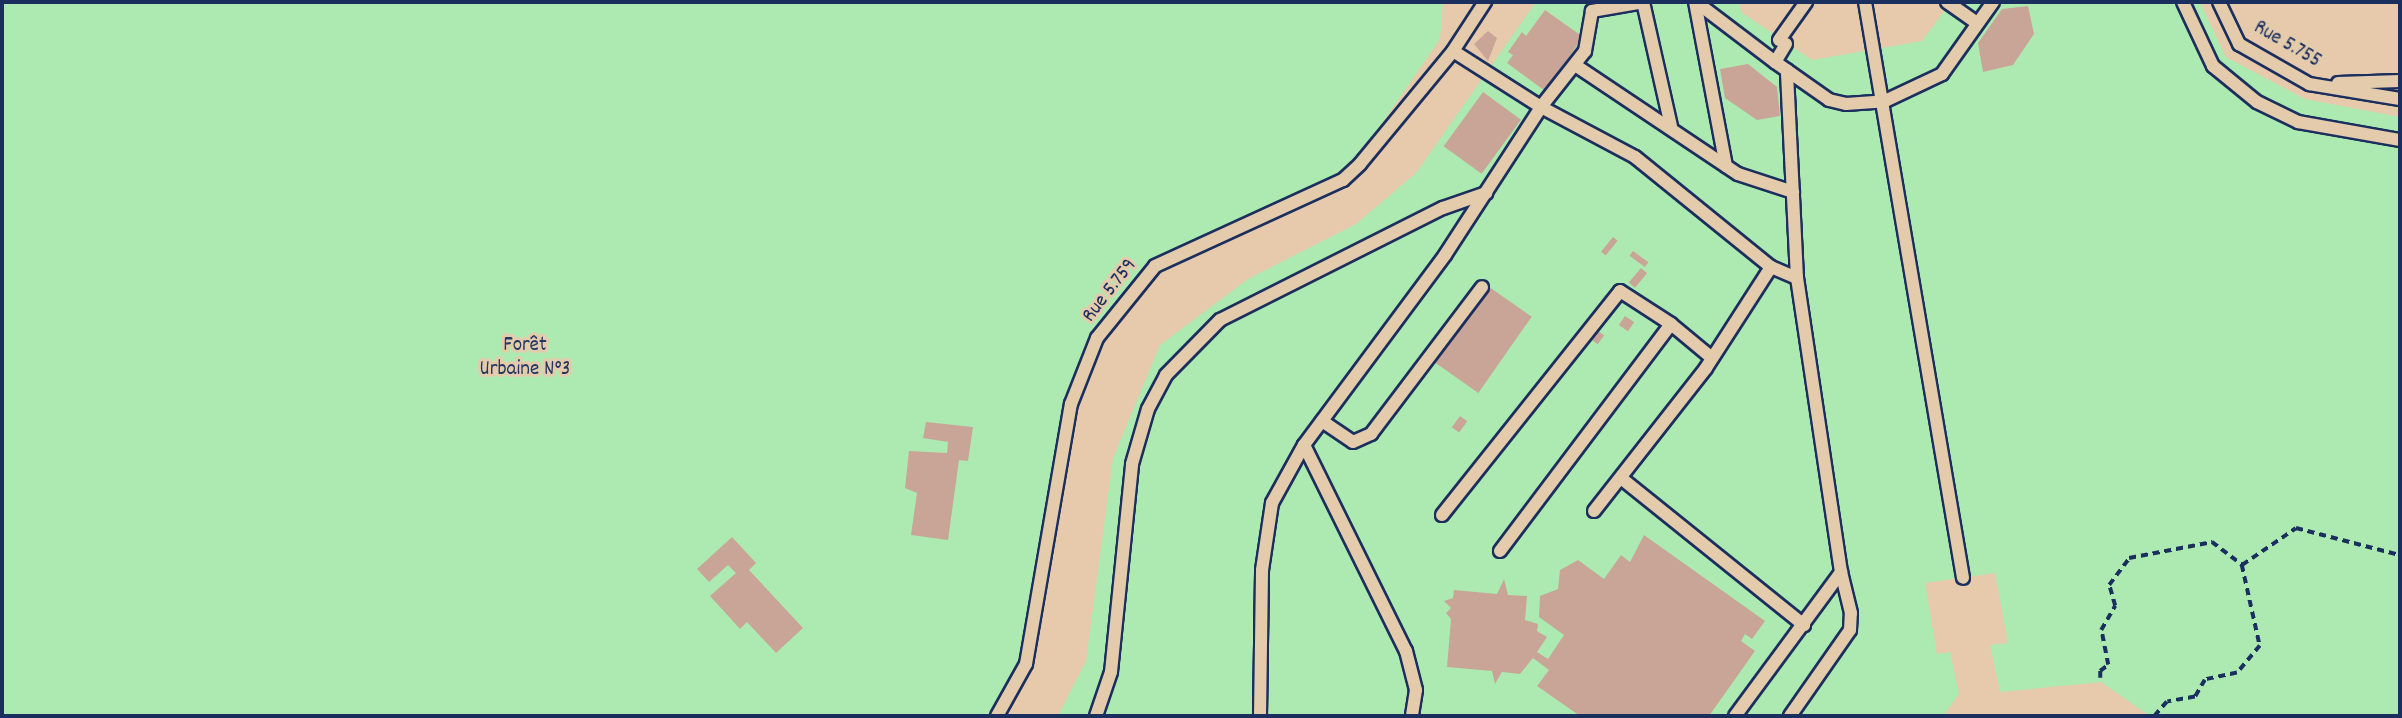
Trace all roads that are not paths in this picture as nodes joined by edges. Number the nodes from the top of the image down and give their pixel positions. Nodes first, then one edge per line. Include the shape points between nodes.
1 (1485, 2) edge
2 (1644, 2) edge
3 (1695, 2) edge
4 (1806, 2) edge
5 (1865, 2) edge
6 (1947, 2) edge
7 (1993, 2) edge
8 (2183, 2) edge
9 (2219, 2) edge
10 (1978, 23) junction
11 (1453, 51) junction
12 (1775, 62) junction
13 (1575, 65) junction
14 (1787, 70) junction
15 (2400, 81) edge
16 (2309, 84) junction
17 (2400, 99) edge
18 (1885, 101) junction
19 (1541, 107) junction
20 (1671, 126) junction
21 (2400, 140) edge
22 (1726, 166) junction
23 (1793, 192) junction
24 (1486, 193) junction
25 (1771, 267) junction
26 (1797, 278) junction
27 (1482, 287) dead end
28 (1671, 324) junction
29 (1712, 358) junction
30 (1322, 421) junction
31 (1304, 445) junction
32 (1621, 478) junction
33 (1594, 511) dead end
34 (1442, 515) dead end
35 (1500, 551) dead end
36 (1841, 572) junction
37 (1963, 578) dead end
38 (1804, 625) junction
39 (997, 716) edge
40 (1096, 716) edge
41 (1261, 716) edge
42 (1412, 716) edge
43 (1735, 716) edge
44 (1790, 716) edge

1 - 11 lane, Rue 5.759
2 - 13 lane via 1592,12 1589,41
2 - 20 lane
3 - 12 lane
3 - 22 lane
4 - 12 lane
5 - 18 lane
6 - 10 lane
7 - 10 lane
8 - 21 lane via 2213,66 2257,102 2298,121
9 - 16 lane, Rue 5.755 via 2239,44
10 - 18 lane via 1942,74
11 - 19 lane
11 - 39 lane, Rue 5.759 via 1343,180 1155,266 1097,338 1071,404 1026,664
12 - 14 lane
13 - 19 lane
13 - 20 lane
14 - 18 lane via 1838,103
14 - 23 lane
15 - 16 lane
16 - 17 lane, Rue 5.755
18 - 37 lane
19 - 24 lane
19 - 25 lane via 1634,157
20 - 22 lane
22 - 23 lane via 1757,183
23 - 26 lane
24 - 30 lane
24 - 40 lane via 1443,208 1220,320 1166,375 1148,409 1132,464 1111,672
25 - 26 lane
25 - 29 lane
26 - 36 lane
27 - 30 lane via 1371,434 1353,442
28 - 29 lane
28 - 34 lane via 1626,292 1615,294
28 - 35 lane
29 - 32 lane
30 - 31 lane
31 - 41 lane via 1272,503 1266,536
31 - 42 lane via 1406,651 1416,690
32 - 33 lane
32 - 38 lane
36 - 38 lane
36 - 44 lane via 1851,613 1850,630
38 - 43 lane

